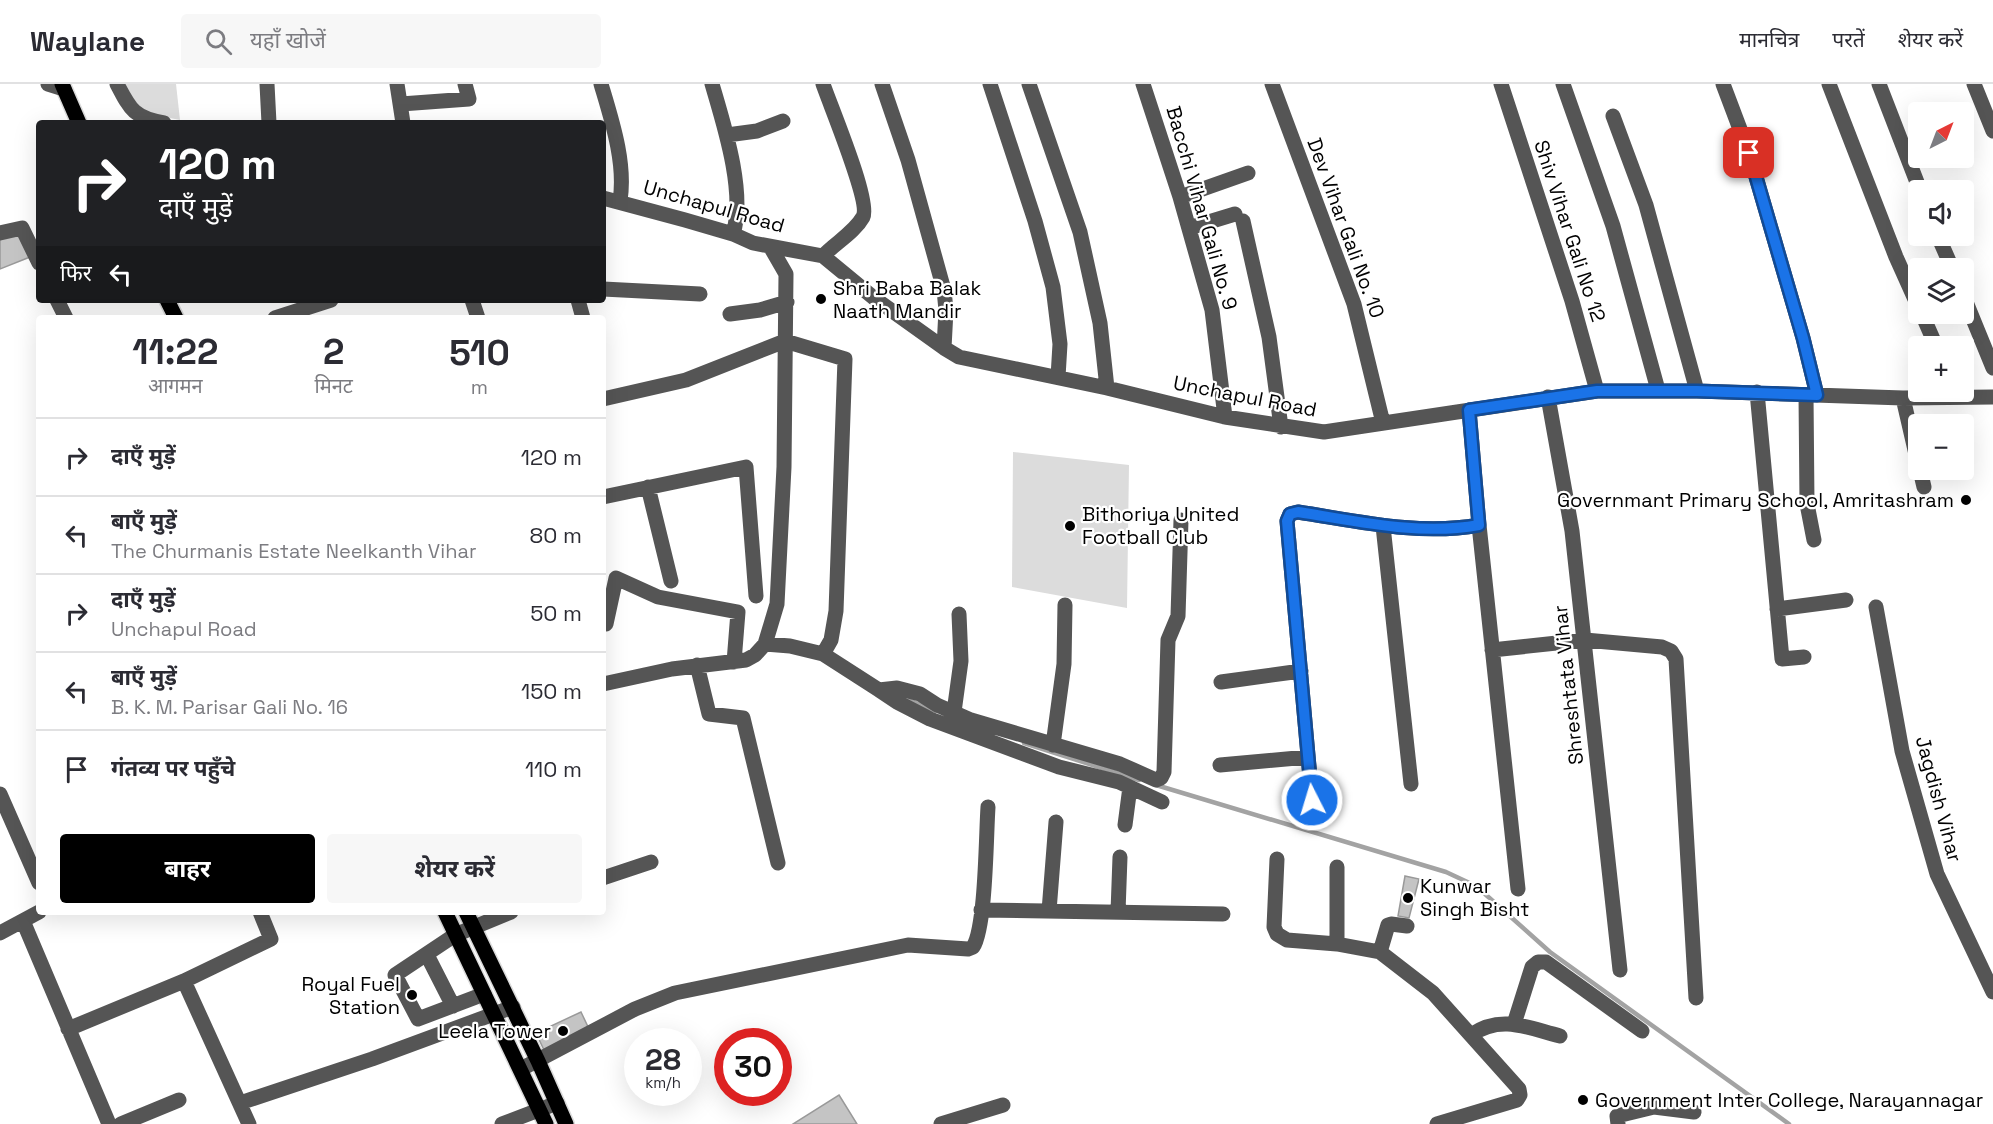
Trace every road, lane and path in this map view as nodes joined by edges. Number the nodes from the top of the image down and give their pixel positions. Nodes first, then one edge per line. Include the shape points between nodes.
1 (48, 84) edge
2 (117, 84) edge
3 (267, 84) edge
4 (397, 84) edge
5 (465, 84) edge
6 (601, 84) edge
7 (712, 84) edge
8 (823, 84) edge
9 (882, 84) edge
10 (990, 84) edge
11 (1029, 84) edge
12 (1143, 84) edge
13 (1272, 84) edge
14 (1501, 84) edge
15 (1563, 84) edge
16 (1723, 84) edge
17 (1829, 84) edge
18 (1879, 84) edge
19 (1974, 84) edge
20 (63, 87) edge
21 (401, 104) junction
22 (1613, 116) dead end
23 (78, 120) edge
24 (153, 120) edge
25 (269, 120) edge
26 (403, 120) edge
27 (783, 121) dead end
28 (1993, 131) edge
29 (727, 135) junction
30 (1248, 173) dead end
31 (1916, 180) edge
32 (1180, 197) junction
33 (606, 199) edge
34 (620, 201) junction
35 (1189, 228) junction
36 (0, 233) edge
37 (733, 234) junction
38 (771, 248) junction
39 (822, 256) junction
40 (36, 257) edge
41 (1908, 284) edge
42 (606, 290) edge
43 (699, 294) dead end
44 (786, 302) junction
45 (322, 303) edge
46 (730, 314) dead end
47 (284, 315) edge
48 (1974, 321) edge
49 (785, 341) junction
50 (944, 348) junction
51 (1993, 368) edge
52 (1058, 377) junction
53 (1107, 388) junction
54 (1658, 390) junction
55 (1597, 391) junction
56 (1697, 391) junction
57 (1757, 392) junction
58 (606, 395) edge
59 (1812, 395) junction
60 (1974, 396) edge
61 (1548, 397) junction
62 (1993, 397) edge
63 (1903, 398) junction
64 (1908, 398) edge
65 (1469, 410) junction
66 (1225, 417) junction
67 (1908, 420) edge
68 (1383, 423) junction
69 (1281, 427) junction
70 (1922, 480) edge
71 (648, 487) junction
72 (1924, 487) dead end
73 (606, 496) edge
74 (1181, 520) dead end
75 (1383, 525) junction
76 (1479, 525) junction
77 (1814, 540) dead end
78 (671, 581) dead end
79 (756, 596) dead end
80 (1846, 600) dead end
81 (1065, 605) dead end
82 (1876, 607) dead end
83 (1777, 609) junction
84 (960, 614) dead end
85 (606, 624) dead end
86 (1585, 640) junction
87 (765, 644) junction
88 (1492, 650) junction
89 (823, 654) junction
90 (1804, 657) dead end
91 (734, 662) junction
92 (698, 665) junction
93 (1300, 670) junction
94 (1221, 682) dead end
95 (606, 683) edge
96 (879, 690) junction
97 (954, 712) junction
98 (1053, 745) junction
99 (1308, 757) junction
100 (1220, 765) dead end
101 (1411, 784) dead end
102 (1130, 787) junction
103 (0, 794) edge
104 (1312, 800) dead end
105 (1162, 802) dead end
106 (988, 807) dead end
107 (1056, 822) dead end
108 (1125, 825) dead end
109 (1120, 857) dead end
110 (1276, 859) dead end
111 (651, 862) dead end
112 (778, 863) dead end
113 (1337, 867) dead end
114 (36, 876) edge
115 (606, 877) edge
116 (1518, 889) dead end
117 (981, 910) junction
118 (1049, 911) junction
119 (1118, 912) junction
120 (36, 914) edge
121 (1223, 914) dead end
122 (261, 915) edge
123 (446, 915) edge
124 (467, 915) edge
125 (503, 915) edge
126 (23, 921) junction
127 (1407, 926) dead end
128 (472, 927) junction
129 (0, 933) edge
130 (455, 935) junction
131 (1337, 944) junction
132 (1380, 952) junction
133 (427, 955) junction
134 (1620, 970) dead end
135 (184, 981) junction
136 (1993, 992) edge
137 (484, 994) junction
138 (1696, 998) dead end
139 (453, 1006) junction
140 (513, 1007) junction
141 (495, 1015) junction
142 (1514, 1024) junction
143 (68, 1029) junction
144 (1642, 1031) dead end
145 (1471, 1035) junction
146 (1560, 1036) dead end
147 (538, 1061) junction
148 (521, 1069) junction
149 (179, 1100) dead end
150 (240, 1103) junction
151 (557, 1103) junction
152 (1004, 1105) dead end
153 (1694, 1112) dead end
154 (543, 1117) edge
155 (110, 1124) edge
156 (121, 1124) edge
157 (249, 1124) edge
158 (502, 1124) edge
159 (566, 1124) edge
160 (941, 1124) edge
161 (1437, 1124) edge
162 (1618, 1124) edge

1 - 20 street
2 - 24 street via 129,108 138,116
3 - 25 street
4 - 21 street
5 - 21 street via 470,99
6 - 34 street via 619,154 623,182
7 - 29 street
8 - 39 street via 859,182 864,215
9 - 50 street via 944,290
10 - 52 street via 1053,287 1060,344
11 - 53 street via 1080,232 1100,323
12 - 32 street, Bacchi Vihar Gali No. 9
13 - 68 street, Dev Vihar Gali No. 10 via 1354,304
14 - 55 street, Shiv Vihar Gali No 12 via 1572,301
15 - 54 street via 1612,226
16 - 59 street via 1749,153 1803,338
17 - 41 street
18 - 31 street
19 - 28 street
20 - 23 main road
21 - 26 street
22 - 56 street via 1646,205
27 - 29 street via 757,131
29 - 37 street via 737,196
30 - 32 street
32 - 35 street, Bacchi Vihar Gali No. 9
33 - 34 street, Unchapul Road
34 - 37 street, Unchapul Road
35 - 66 street, Bacchi Vihar Gali No. 9 via 1212,310
35 - 69 street via 1239,217 1269,337
36 - 40 street via 22,228
37 - 38 street, Unchapul Road
38 - 39 street, Unchapul Road
38 - 44 street via 786,274
39 - 50 street, Unchapul Road
42 - 43 street
44 - 46 street
44 - 49 street
45 - 47 street
48 - 51 street
49 - 58 street via 686,380
49 - 87 street via 777,604
49 - 89 street via 844,358 836,611 831,640
50 - 52 street, Unchapul Road via 959,357
52 - 53 street, Unchapul Road
53 - 66 street, Unchapul Road
54 - 55 street, Unchapul Road
54 - 56 street, Unchapul Road
55 - 61 street, Unchapul Road
56 - 57 street, Unchapul Road
57 - 59 street, Unchapul Road
57 - 83 street
59 - 63 street, Unchapul Road
59 - 77 street via 1807,504
60 - 62 street, Unchapul Road
61 - 65 street, Unchapul Road
61 - 86 street, Shreshtata Vihar via 1572,531
63 - 64 street, Unchapul Road
63 - 67 street
65 - 68 street, Unchapul Road
65 - 76 street
66 - 69 street, Unchapul Road
68 - 69 street, Unchapul Road via 1324,432
70 - 72 street
71 - 73 street
71 - 78 street
71 - 79 street via 746,467
74 - 98 street via 1178,616 1168,640 1161,778 1156,780 1120,764
75 - 76 street via 1454,530
75 - 93 street via 1290,514 1287,521
75 - 101 street
76 - 88 street
80 - 83 street
81 - 98 street via 1064,664
82 - 136 street, Jagdish Vihar via 1902,751 1937,874
83 - 90 street via 1782,659
84 - 97 street via 961,661
85 - 91 street via 616,578 658,597 738,612
86 - 88 street
86 - 134 street, Shreshtata Vihar
86 - 138 street via 1662,647 1676,659
87 - 89 street
87 - 91 street via 755,655
88 - 116 street
89 - 96 street
91 - 92 street
92 - 95 street
92 - 112 street via 709,714 743,718
93 - 94 street
93 - 99 street
96 - 97 street via 897,688 920,694
96 - 102 street via 959,730 1059,767
97 - 98 street
99 - 100 street
99 - 104 street
102 - 105 street
102 - 108 street
103 - 114 street
106 - 117 street
107 - 118 street
109 - 119 street
110 - 131 street via 1277,934 1287,940
111 - 115 street
113 - 131 street
117 - 118 street
117 - 147 street via 977,941 968,949 908,945 675,993 635,1009
118 - 119 street
119 - 121 street
120 - 126 street
122 - 135 street via 271,939
123 - 130 main road
124 - 128 main road
125 - 128 street
126 - 129 street
126 - 143 street
127 - 132 street via 1388,925
128 - 130 street
128 - 140 main road
130 - 133 street
130 - 137 main road
131 - 132 street
132 - 145 street via 1433,993
133 - 139 street
133 - 139 street via 396,975 416,1018 420,1020
135 - 143 street
135 - 150 street
137 - 139 street
137 - 141 main road
140 - 141 street
140 - 147 main road
141 - 148 main road
141 - 150 street
142 - 144 street via 1532,967 1545,962
142 - 145 street via 1491,1024
142 - 146 street
143 - 155 street
145 - 161 street via 1520,1089 1520,1095 1517,1100
147 - 148 street
147 - 151 main road
148 - 154 main road
149 - 156 street
150 - 157 street
151 - 154 street
151 - 159 main road
152 - 160 street
153 - 162 street via 1654,1107 1617,1116
154 - 158 street

